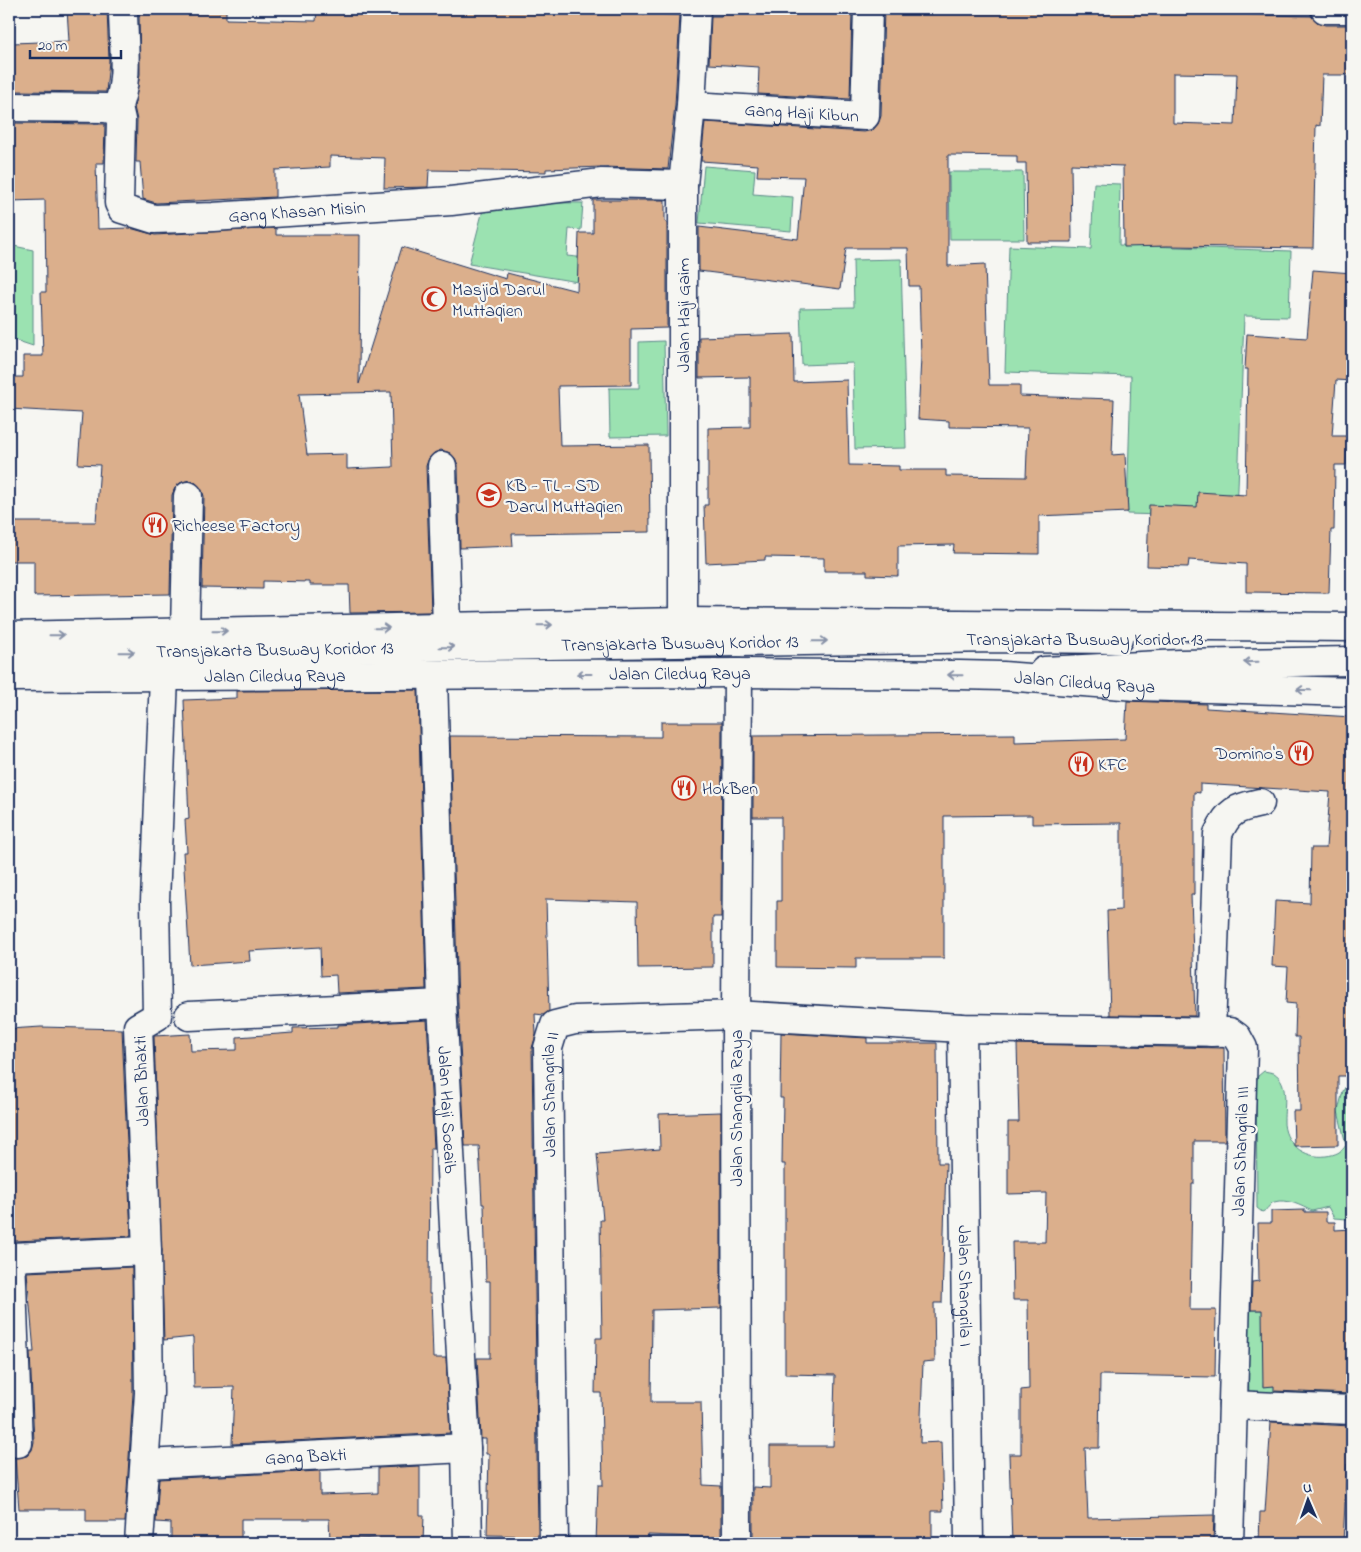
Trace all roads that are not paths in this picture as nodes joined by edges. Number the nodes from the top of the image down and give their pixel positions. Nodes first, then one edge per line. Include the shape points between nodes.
1 (123, 9) edge
2 (696, 9) edge
3 (868, 9) edge
4 (1325, 9) edge
5 (1352, 10) edge
6 (691, 106) junction
7 (9, 107) edge
8 (116, 110) junction
9 (682, 186) junction
10 (442, 466) dead end
11 (188, 496) dead end
12 (683, 622) junction
13 (447, 627) junction
14 (1352, 628) edge
15 (185, 632) junction
16 (9, 636) edge
17 (1352, 641) edge
18 (9, 651) edge
19 (1352, 660) edge
20 (738, 673) junction
21 (434, 675) junction
22 (1003, 676) junction
23 (9, 677) edge
24 (164, 677) junction
25 (1352, 692) edge
26 (1260, 803) dead end
27 (442, 1004) junction
28 (736, 1015) junction
29 (189, 1016) dead end
30 (962, 1028) junction
31 (1211, 1032) junction
32 (147, 1251) junction
33 (1233, 1405) junction
34 (1352, 1410) edge
35 (18, 1443) dead end
36 (466, 1448) junction
37 (145, 1464) junction
38 (139, 1543) edge
39 (468, 1543) edge
40 (554, 1543) edge
41 (738, 1543) edge
42 (969, 1543) edge
43 (1229, 1543) edge

1 - 8 street via 124,81
2 - 6 street, Jalan Haji Gaim
3 - 6 street, Gang Haji Kibun via 864,117
4 - 5 street
6 - 9 street, Jalan Haji Gaim
7 - 8 street
8 - 9 street, Gang Khasan Misin via 121,120 119,203 122,209 154,218 450,201 602,183
9 - 12 street, Jalan Haji Gaim
10 - 13 street
11 - 15 street
13 -> 12 street
12 - 14 street
15 -> 13 street
16 -> 15 street
18 -> 17 street, Transjakarta Busway Koridor 13 via 998,638
19 -> 22 street, Transjakarta Busway Koridor 13 via 1180,664
20 -> 21 street, Jalan Ciledug Raya
22 -> 20 street, Jalan Ciledug Raya
20 - 28 street, Jalan Shangrila Raya
21 - 24 street, Jalan Ciledug Raya
21 - 27 street, Jalan Haji Soeaib
25 -> 22 street, Jalan Ciledug Raya via 1136,686
23 - 24 street, Jalan Ciledug Raya
24 - 32 street, Jalan Bhakti via 155,901 157,1016 138,1028
26 - 31 street via 1234,811 1225,819 1218,834
27 - 29 street
27 - 36 street, Jalan Haji Soeaib
28 - 30 street, Jalan Shangrila II
28 - 40 street, Jalan Shangrila II via 575,1020 555,1025 550,1035
28 - 41 street, Jalan Shangrila Raya
30 - 31 street, Jalan Shangrila III
30 - 42 street, Jalan Shangrila I
31 - 33 street, Jalan Shangrila III via 1230,1032 1238,1037 1243,1048
32 - 35 street via 11,1257
32 - 37 street, Jalan Bhakti via 149,1393
33 - 34 street
33 - 43 street, Jalan Shangrila III
36 - 37 street, Gang Bakti
36 - 39 street, Jalan Haji Soeaib
37 - 38 street, Jalan Bhakti

